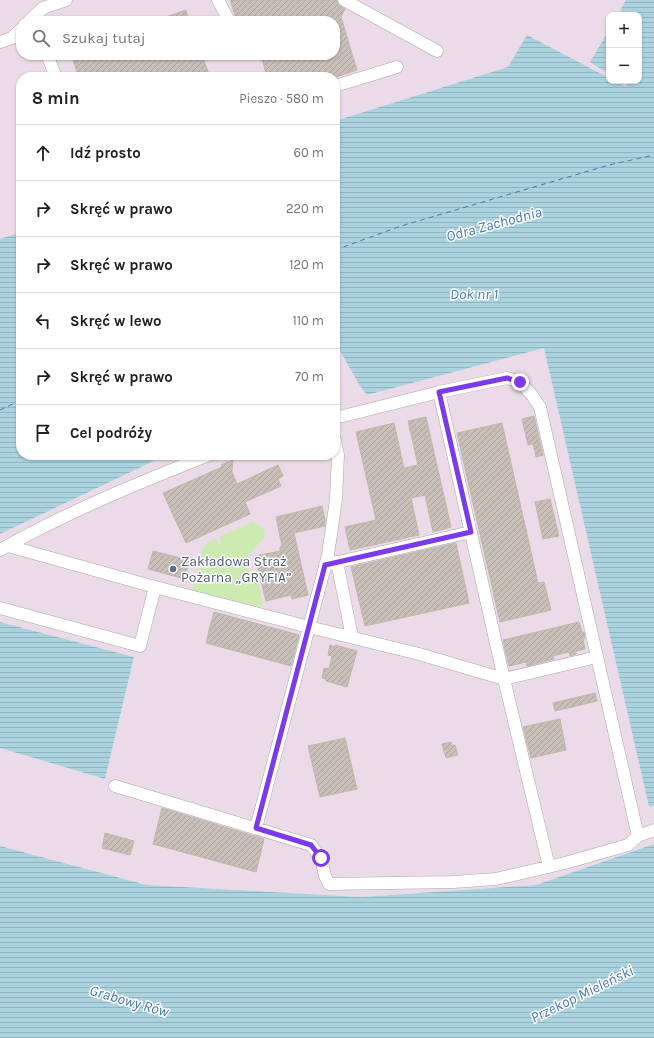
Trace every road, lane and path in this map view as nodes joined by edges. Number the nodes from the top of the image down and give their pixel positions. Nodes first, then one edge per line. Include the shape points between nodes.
1 (66, 0) edge
2 (218, 0) edge
3 (344, 0) edge
4 (36, 16) edge
5 (226, 16) edge
6 (16, 34) edge
7 (0, 42) edge
8 (437, 51) dead end
9 (49, 60) edge
10 (397, 67) dead end
11 (54, 72) edge
12 (340, 84) edge
13 (439, 392) junction
14 (340, 417) edge
15 (196, 460) edge
16 (338, 460) edge
17 (471, 532) junction
18 (4, 548) edge
19 (337, 562) junction
20 (325, 565) junction
21 (156, 587) junction
22 (0, 608) edge
23 (309, 627) junction
24 (352, 637) junction
25 (597, 657) junction
26 (504, 679) junction
27 (115, 786) dead end
28 (256, 828) junction
29 (654, 830) edge
30 (638, 836) junction
31 (549, 867) junction

1 - 4 lane via 43,8
2 - 5 lane
3 - 8 lane
6 - 7 lane
9 - 11 lane
10 - 12 lane
13 - 14 lane
13 - 17 lane
13 - 25 lane via 507,378 520,382 540,407
15 - 18 lane via 136,484
16 - 20 lane via 336,499
17 - 19 lane
17 - 26 lane
18 - 21 lane
19 - 20 lane
19 - 24 lane
20 - 23 lane
21 - 22 lane via 140,646
21 - 23 lane
23 - 24 lane
23 - 28 lane
24 - 26 lane
25 - 26 lane
25 - 30 lane
26 - 31 lane
27 - 28 lane
28 - 31 lane via 311,845 321,858 329,884 496,879
29 - 30 lane
30 - 31 lane via 628,845

